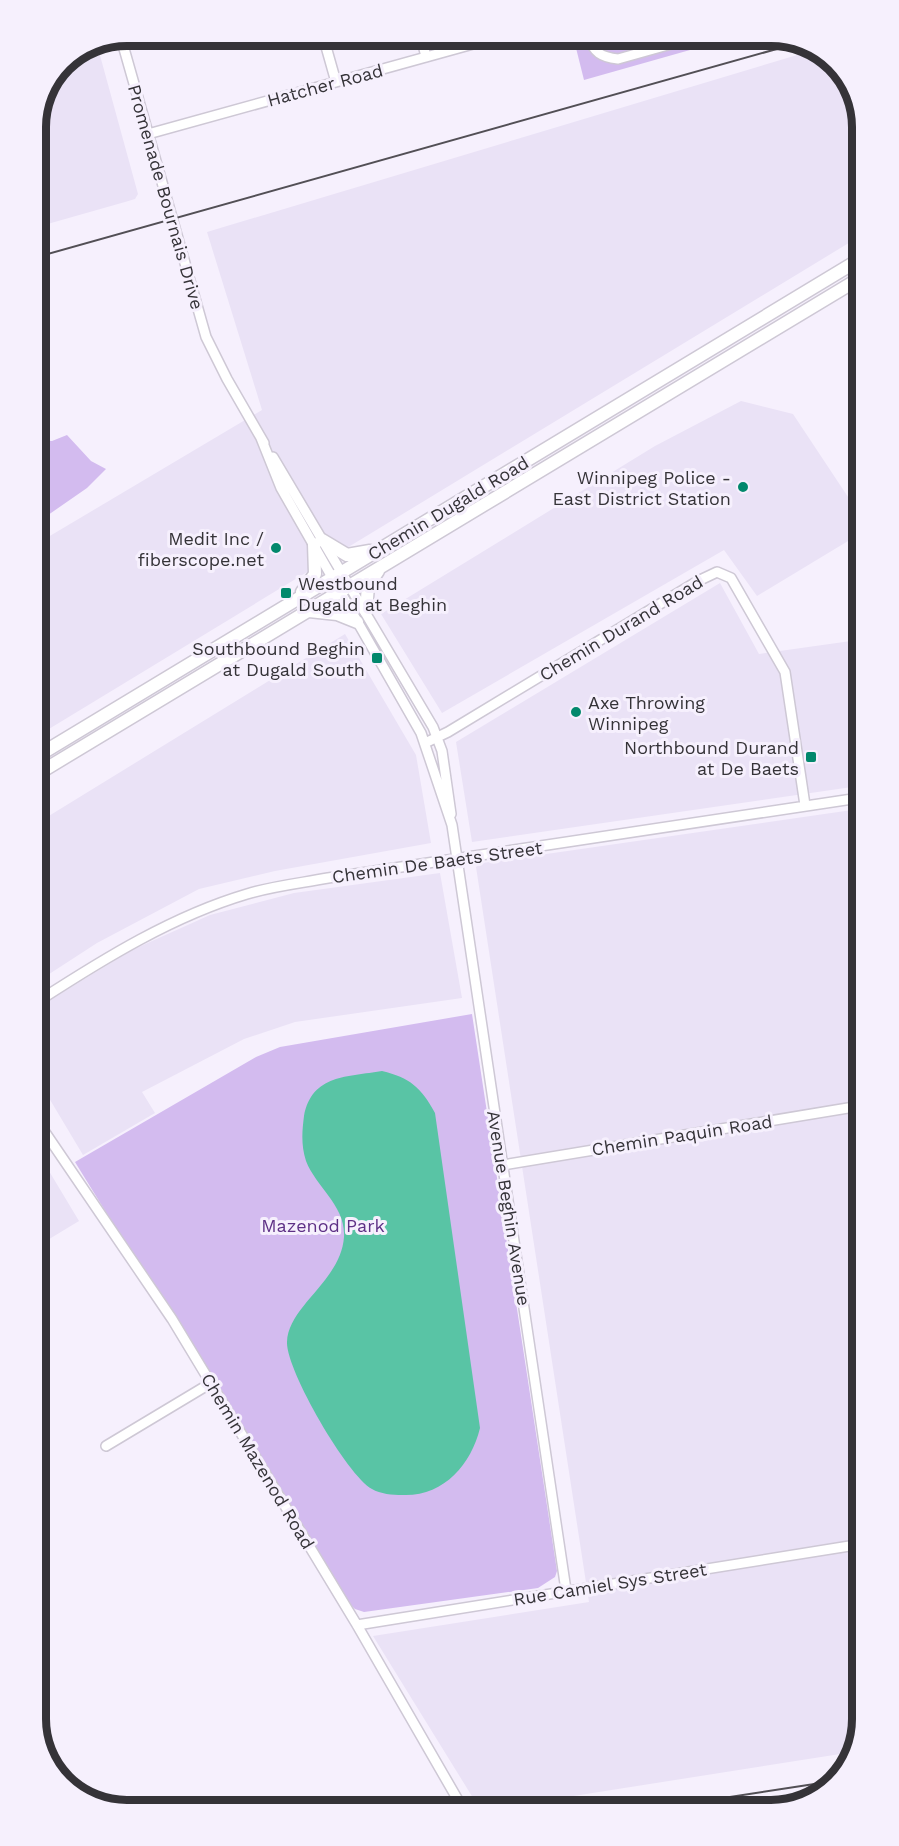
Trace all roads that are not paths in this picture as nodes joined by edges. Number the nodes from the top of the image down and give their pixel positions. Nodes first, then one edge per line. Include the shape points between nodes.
1 (124, 47) edge
2 (326, 47) edge
3 (424, 47) edge
4 (462, 47) edge
5 (594, 47) edge
6 (661, 47) edge
7 (426, 57) junction
8 (336, 82) junction
9 (148, 134) junction
10 (852, 264) edge
11 (852, 283) edge
12 (318, 542) junction
13 (380, 549) junction
14 (381, 567) junction
15 (338, 575) junction
16 (345, 588) junction
17 (296, 598) junction
18 (309, 611) junction
19 (366, 611) junction
20 (357, 622) junction
21 (437, 737) junction
22 (425, 743) junction
23 (47, 750) edge
24 (47, 768) edge
25 (852, 799) edge
26 (805, 805) junction
27 (452, 825) junction
28 (456, 860) junction
29 (47, 995) edge
30 (852, 1107) edge
31 (47, 1135) edge
32 (503, 1165) junction
33 (211, 1383) junction
34 (106, 1446) dead end
35 (852, 1546) edge
36 (566, 1590) junction
37 (357, 1625) junction
38 (458, 1800) edge

1 - 9 street, Promenade Bournais Drive
2 - 8 street
3 - 7 street
4 - 7 street, Hatcher Road
5 - 6 street via 604,58 618,59
7 - 8 street, Hatcher Road
8 - 9 street, Hatcher Road
9 - 12 street, Promenade Bournais Drive via 194,302 214,355 290,482
10 - 13 main road, Chemin Dugald Road
11 - 14 main road, Chemin Dugald Road
12 - 13 main road via 347,555
12 - 15 street
12 - 17 main road via 315,574
13 - 15 main road, Chemin Dugald Road
14 - 16 main road, Chemin Dugald Road
14 - 19 main road via 368,586
15 - 16 street, Avenue Beghin Avenue
15 - 17 main road, Chemin Dugald Road
16 - 18 main road, Chemin Dugald Road
16 - 19 street, Avenue Beghin Avenue
16 - 20 street, Avenue Beghin Avenue
17 - 23 main road, Chemin Dugald Road
18 - 20 main road via 337,614
18 - 24 main road, Chemin Dugald Road
19 - 21 street, Avenue Beghin Avenue
20 - 22 street, Avenue Beghin Avenue
21 - 22 street, Chemin Durand Road
21 - 26 street, Chemin Durand Road via 717,572 731,578 785,672
21 - 27 street, Avenue Beghin Avenue
22 - 27 street, Avenue Beghin Avenue
25 - 26 street, Chemin De Baets Street
26 - 28 street, Chemin De Baets Street
27 - 28 street, Avenue Beghin Avenue
28 - 29 street, Chemin De Baets Street via 248,894 168,925
28 - 32 street, Avenue Beghin Avenue
30 - 32 street, Chemin Paquin Road
31 - 33 street, Chemin Mazenod Road
32 - 36 street, Avenue Beghin Avenue
33 - 34 street
33 - 37 street, Chemin Mazenod Road
35 - 36 street, Rue Camiel Sys Street
36 - 37 street, Rue Camiel Sys Street
37 - 38 street, Chemin Mazenod Road

